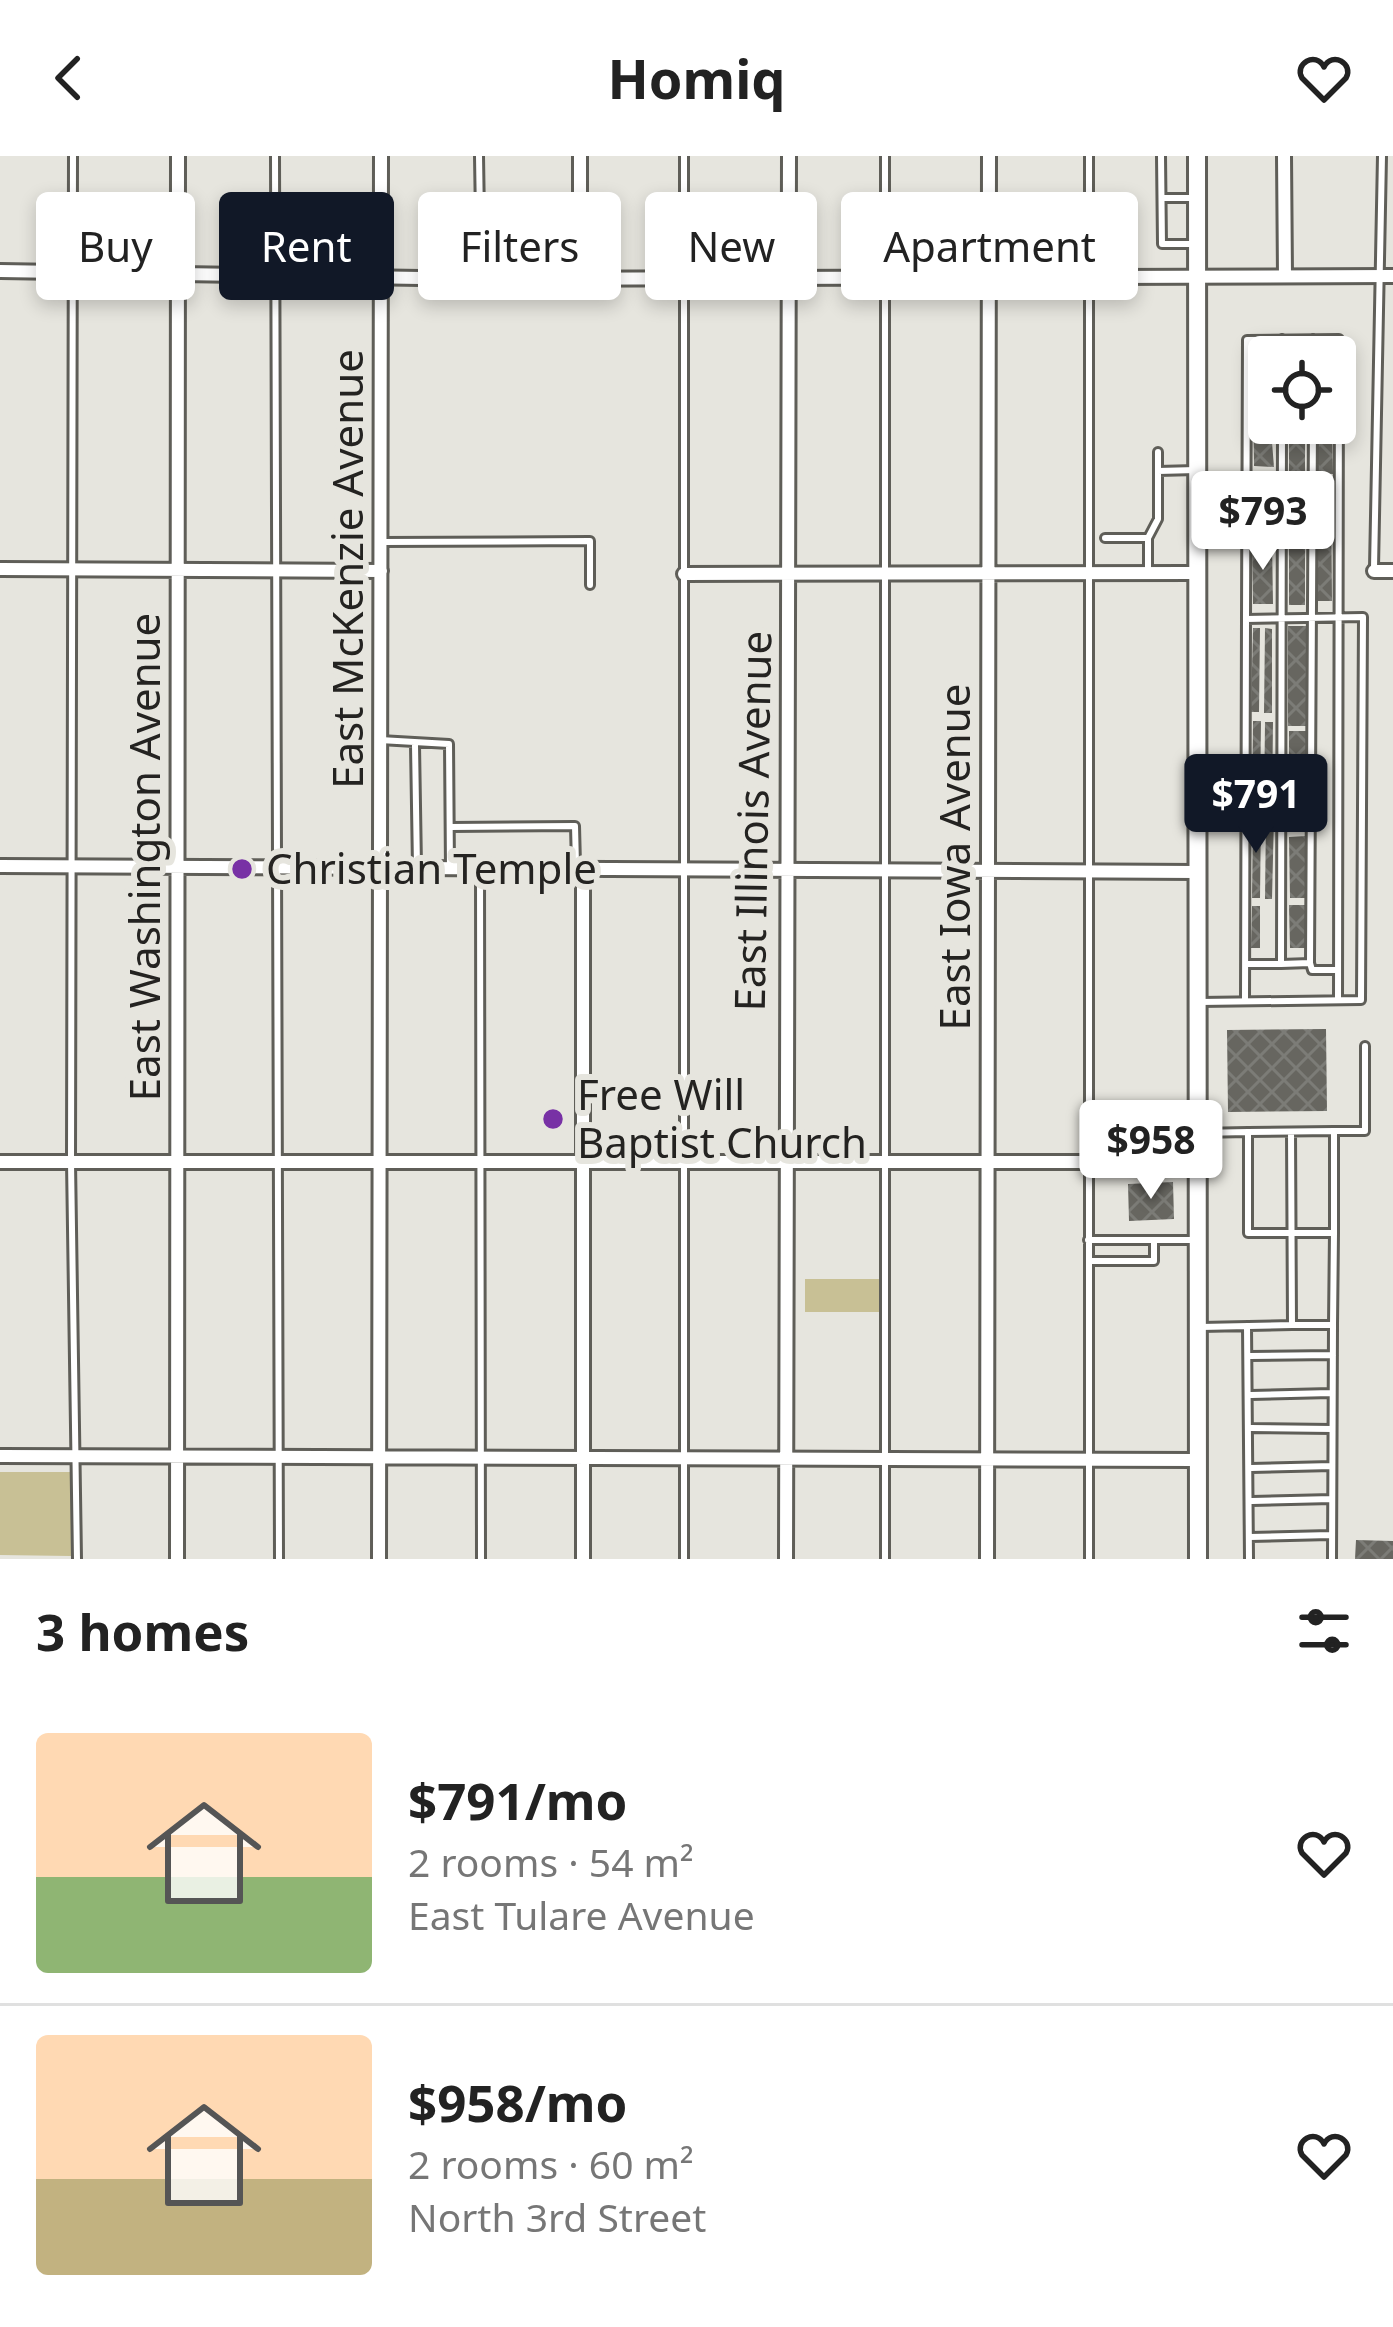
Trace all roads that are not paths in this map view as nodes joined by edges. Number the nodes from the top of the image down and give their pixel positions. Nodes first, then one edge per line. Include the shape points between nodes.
1 (73, 156) edge
2 (178, 156) edge
3 (275, 156) edge
4 (381, 156) edge
5 (479, 156) edge
6 (580, 156) edge
7 (684, 156) edge
8 (790, 156) edge
9 (884, 156) edge
10 (989, 156) edge
11 (1089, 156) edge
12 (1161, 156) edge
13 (1197, 156) edge
14 (1284, 156) edge
15 (1382, 156) edge
16 (73, 192) edge
17 (178, 192) edge
18 (275, 192) edge
19 (381, 192) edge
20 (480, 192) edge
21 (580, 192) edge
22 (684, 192) edge
23 (790, 192) edge
24 (884, 192) edge
25 (989, 192) edge
26 (1089, 192) edge
27 (1162, 198) junction
28 (1197, 198) junction
29 (1197, 244) junction
30 (0, 271) edge
31 (36, 271) edge
32 (1285, 276) junction
33 (1386, 276) edge
34 (1197, 278) junction
35 (1138, 280) edge
36 (73, 300) edge
37 (178, 300) edge
38 (274, 300) edge
39 (381, 300) edge
40 (684, 300) edge
41 (790, 300) edge
42 (883, 300) edge
43 (989, 300) edge
44 (1089, 300) edge
45 (1248, 340) edge
46 (1282, 444) edge
47 (1313, 444) edge
48 (1339, 444) edge
49 (1158, 452) dead end
50 (1197, 470) junction
51 (1158, 471) junction
52 (1105, 538) dead end
53 (1148, 538) junction
54 (380, 542) junction
55 (0, 569) edge
56 (72, 570) junction
57 (178, 570) junction
58 (275, 570) junction
59 (380, 571) junction
60 (1374, 571) joint
61 (1393, 571) edge
62 (1089, 573) junction
63 (1148, 573) junction
64 (1197, 573) junction
65 (684, 574) junction
66 (789, 574) junction
67 (885, 575) junction
68 (988, 577) junction
69 (590, 585) dead end
70 (1313, 618) junction
71 (1339, 618) junction
72 (1246, 619) junction
73 (1282, 619) junction
74 (380, 740) junction
75 (415, 745) junction
76 (450, 827) junction
77 (0, 866) edge
78 (72, 866) junction
79 (178, 867) junction
80 (273, 867) junction
81 (380, 868) junction
82 (417, 868) junction
83 (450, 868) junction
84 (480, 868) junction
85 (579, 869) junction
86 (684, 869) junction
87 (786, 870) junction
88 (888, 871) junction
89 (989, 871) junction
90 (1089, 872) junction
91 (1198, 872) junction
92 (1310, 963) junction
93 (1246, 964) junction
94 (1281, 964) junction
95 (1338, 970) junction
96 (1338, 1000) junction
97 (1197, 1001) junction
98 (1245, 1001) junction
99 (1365, 1046) dead end
100 (1334, 1131) junction
101 (1248, 1132) junction
102 (1292, 1132) junction
103 (1197, 1133) junction
104 (0, 1162) edge
105 (71, 1162) junction
106 (177, 1162) junction
107 (278, 1162) junction
108 (380, 1162) junction
109 (478, 1162) junction
110 (683, 1162) junction
111 (783, 1162) junction
112 (885, 1162) junction
113 (986, 1162) junction
114 (1088, 1162) junction
115 (1197, 1162) junction
116 (584, 1163) junction
117 (1291, 1233) junction
118 (1334, 1233) junction
119 (1088, 1240) junction
120 (1154, 1240) junction
121 (1197, 1240) junction
122 (1088, 1261) junction
123 (1292, 1325) junction
124 (1333, 1325) junction
125 (1247, 1326) junction
126 (1198, 1327) junction
127 (1333, 1355) junction
128 (1250, 1356) junction
129 (1333, 1394) junction
130 (1251, 1395) junction
131 (1251, 1428) junction
132 (1333, 1429) junction
133 (0, 1456) edge
134 (177, 1456) junction
135 (76, 1457) junction
136 (279, 1457) junction
137 (379, 1457) junction
138 (481, 1458) junction
139 (583, 1458) junction
140 (885, 1458) junction
141 (986, 1459) junction
142 (683, 1460) junction
143 (785, 1460) junction
144 (1088, 1460) junction
145 (1198, 1460) junction
146 (1333, 1466) junction
147 (1251, 1468) junction
148 (1332, 1499) junction
149 (1250, 1501) junction
150 (1332, 1534) junction
151 (1250, 1537) junction
152 (76, 1559) edge
153 (177, 1559) edge
154 (279, 1559) edge
155 (379, 1559) edge
156 (482, 1559) edge
157 (583, 1559) edge
158 (684, 1559) edge
159 (786, 1559) edge
160 (885, 1559) edge
161 (987, 1559) edge
162 (1089, 1559) edge
163 (1198, 1559) edge
164 (1249, 1559) edge
165 (1332, 1559) edge

1 - 16 lane
2 - 17 street, East Washington Avenue
3 - 18 lane
4 - 19 street, East McKenzie Avenue
5 - 20 lane
6 - 21 street
7 - 22 lane
8 - 23 street, East Illinois Avenue
9 - 24 lane
10 - 25 street, East Iowa Avenue
11 - 26 lane
12 - 27 lane
13 - 28 main road
14 - 32 street
15 - 33 lane
27 - 28 lane
27 - 29 lane via 1162,244
28 - 29 main road
29 - 34 main road
30 - 31 street
32 - 33 street
32 - 34 street
33 - 60 lane
34 - 35 street
34 - 50 main road
36 - 56 lane
37 - 57 street, East Washington Avenue
38 - 58 lane
39 - 54 street, East McKenzie Avenue
40 - 65 lane
41 - 66 street, East Illinois Avenue
42 - 67 lane
43 - 68 street, East Iowa Avenue
44 - 62 lane
45 - 72 lane
46 - 73 lane
47 - 70 lane
48 - 71 lane
49 - 51 lane
50 - 51 lane
50 - 64 main road
51 - 53 lane via 1158,519
52 - 53 lane
53 - 63 lane
54 - 59 street, East McKenzie Avenue
54 - 69 lane via 590,541
55 - 56 street
56 - 57 street
56 - 78 lane
57 - 58 street
57 - 79 street, East Washington Avenue
58 - 59 street
58 - 80 lane
59 - 74 street, East McKenzie Avenue
60 - 61 street
62 - 63 street
62 - 68 street
62 - 90 lane
63 - 64 street
64 - 91 main road
65 - 66 street
65 - 86 lane
66 - 67 street
66 - 87 street, East Illinois Avenue
67 - 68 street
67 - 88 lane
68 - 89 street, East Iowa Avenue
70 - 71 lane
70 - 73 lane
70 - 92 lane
71 - 95 lane
71 - 96 lane via 1363,617 1363,665 1361,1000
72 - 73 lane
72 - 93 lane
73 - 94 lane
74 - 75 lane
74 - 81 street, East McKenzie Avenue
75 - 76 lane via 449,744
75 - 82 lane
76 - 83 lane
76 - 85 lane via 575,826
77 - 78 street
78 - 79 street
78 - 105 lane
79 - 80 street
79 - 106 street, East Washington Avenue
80 - 81 street
80 - 107 lane
81 - 82 street
81 - 108 street, East McKenzie Avenue
82 - 83 street
83 - 84 street
84 - 85 street
84 - 109 lane
85 - 86 street
85 - 116 street
86 - 87 street
86 - 110 lane
87 - 88 street
87 - 111 street, East Illinois Avenue
88 - 89 street
88 - 112 lane
89 - 90 street
89 - 113 street, East Iowa Avenue
90 - 91 street
90 - 114 lane
91 - 97 main road
92 - 94 lane
92 - 95 lane via 1312,970
93 - 94 lane
93 - 98 lane
95 - 96 lane
96 - 98 lane
97 - 98 lane
97 - 103 main road
99 - 100 lane via 1365,1131
100 - 102 lane
100 - 118 lane
101 - 102 lane
101 - 103 lane
101 - 117 lane via 1248,1233
102 - 117 lane
103 - 115 main road
104 - 105 street
105 - 106 street
105 - 135 lane
106 - 107 street
106 - 134 street, East Washington Avenue
107 - 108 street
107 - 136 lane
108 - 109 street
108 - 137 street, East McKenzie Avenue
109 - 116 street
109 - 138 lane
110 - 111 street
110 - 116 street
110 - 142 lane
111 - 112 street
111 - 143 street, East Illinois Avenue
112 - 113 street
112 - 140 lane
113 - 114 street
113 - 141 street, East Iowa Avenue
114 - 115 street
114 - 119 lane
115 - 121 main road
116 - 139 street
117 - 118 lane
117 - 123 lane
118 - 124 lane
119 - 120 lane
119 - 122 lane
120 - 121 lane
120 - 122 lane via 1154,1261
121 - 126 main road
122 - 144 lane
123 - 124 lane
123 - 125 lane
124 - 127 lane
125 - 126 lane
125 - 128 lane
126 - 145 main road
127 - 128 lane
127 - 129 lane
128 - 130 lane
129 - 130 lane
129 - 132 lane
130 - 131 lane
131 - 132 lane
131 - 147 lane
132 - 146 lane
133 - 135 street
134 - 135 street
134 - 136 street
134 - 153 street, East Washington Avenue
135 - 152 lane
136 - 137 street
136 - 154 lane
137 - 138 street
137 - 155 street, East McKenzie Avenue
138 - 139 street
138 - 156 lane
139 - 142 street
139 - 157 street
140 - 141 street
140 - 143 street
140 - 160 lane
141 - 144 street
141 - 161 street, East Iowa Avenue
142 - 143 street
142 - 158 lane
143 - 159 street, East Illinois Avenue
144 - 145 street
144 - 162 lane
145 - 163 main road
146 - 147 lane
146 - 148 lane
147 - 149 lane
148 - 149 lane
148 - 150 lane
149 - 151 lane
150 - 151 lane
150 - 165 lane
151 - 164 lane

